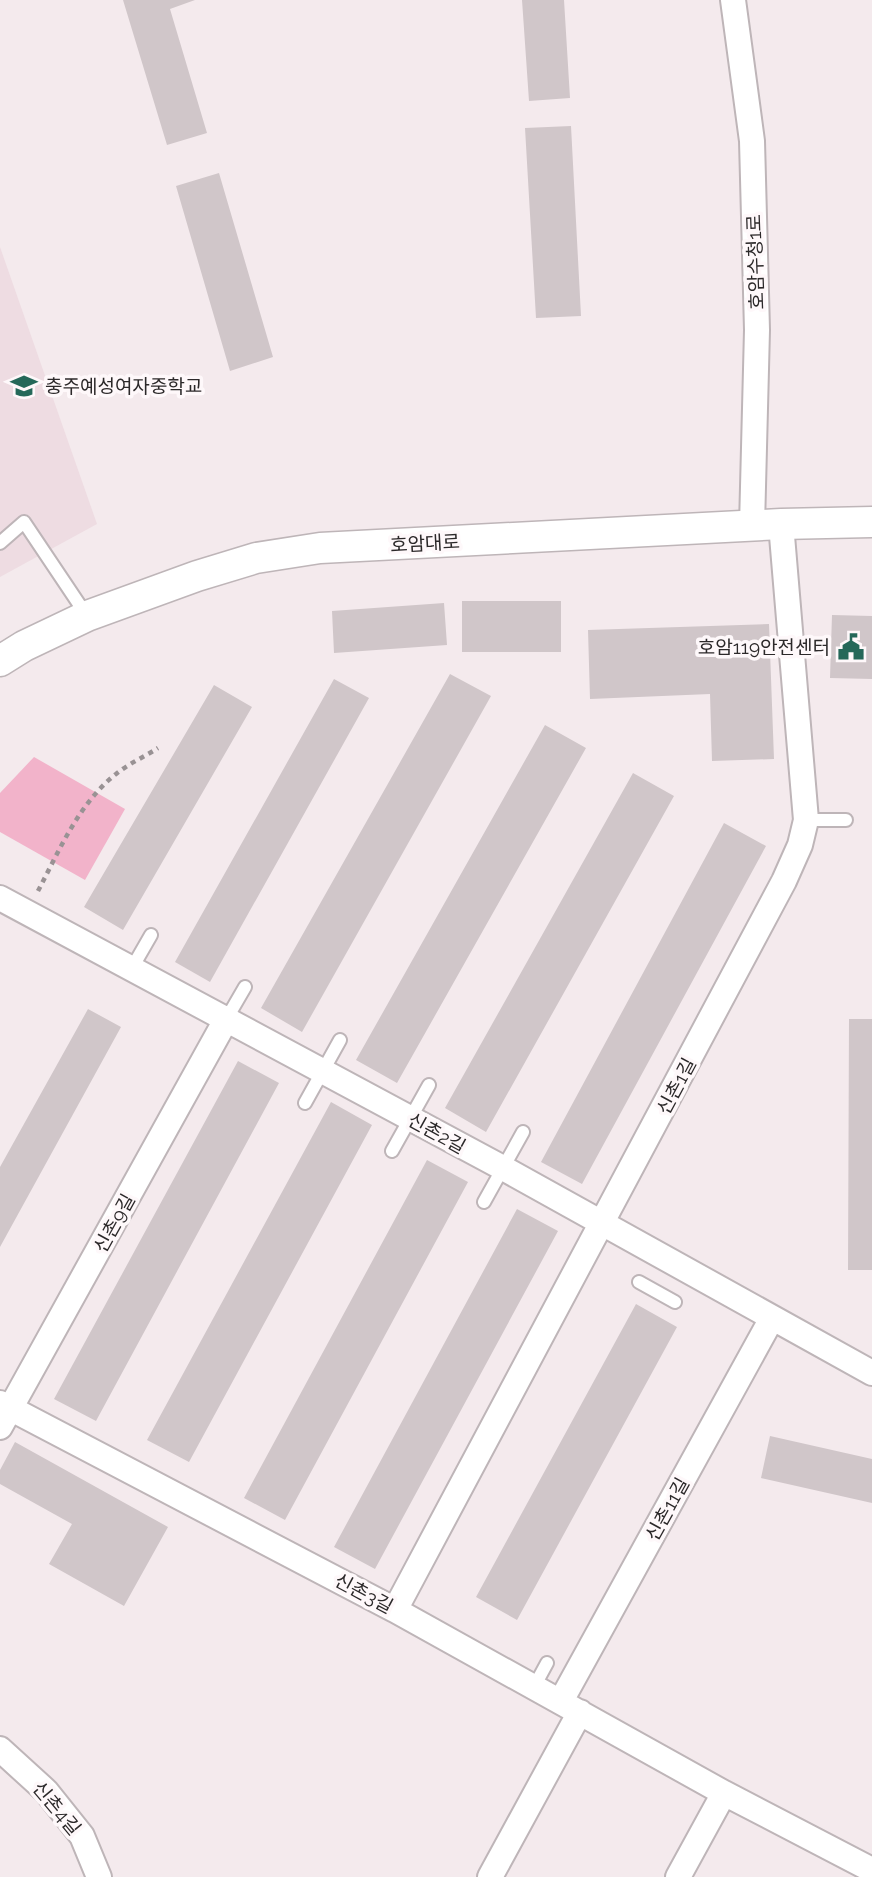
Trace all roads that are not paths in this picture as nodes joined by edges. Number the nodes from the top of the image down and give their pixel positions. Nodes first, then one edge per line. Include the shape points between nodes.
1 (733, 0) edge
2 (872, 522) edge
3 (767, 525) junction
4 (0, 543) edge
5 (87, 616) junction
6 (0, 661) edge
7 (806, 820) junction
8 (846, 820) dead end
9 (0, 898) edge
10 (151, 935) dead end
11 (132, 968) junction
12 (245, 987) dead end
13 (227, 1018) junction
14 (340, 1040) dead end
15 (323, 1070) junction
16 (429, 1085) dead end
17 (305, 1103) dead end
18 (411, 1118) junction
19 (523, 1132) dead end
20 (392, 1151) dead end
21 (503, 1168) junction
22 (484, 1202) dead end
23 (603, 1225) junction
24 (639, 1282) dead end
25 (675, 1302) dead end
26 (772, 1318) junction
27 (872, 1373) edge
28 (4, 1413) edge
29 (395, 1610) junction
30 (547, 1663) dead end
31 (534, 1687) junction
32 (570, 1707) junction
33 (0, 1749) edge
34 (724, 1793) junction
35 (872, 1870) edge
36 (99, 1877) edge
37 (490, 1877) edge
38 (678, 1877) edge

1 - 3 street, 호암수청1로 via 752,141
2 - 3 street, 호암대로
3 - 5 street, 호암대로 via 320,548 256,558
3 - 7 street, 신촌1길
4 - 5 lane via 24,522
5 - 6 street, 호암대로
7 - 8 lane
7 - 23 street, 신촌1길 via 784,881
9 - 11 street, 신촌2길
10 - 11 lane
11 - 13 street, 신촌2길
12 - 13 lane
13 - 15 street, 신촌2길
13 - 28 street, 신촌9길
14 - 15 lane
15 - 17 lane
15 - 18 street, 신촌2길
16 - 18 lane
18 - 20 lane
18 - 21 street, 신촌2길
19 - 21 lane
21 - 22 lane
21 - 23 street, 신촌2길
23 - 26 street, 신촌2길
23 - 29 street, 신촌1길
24 - 25 lane
26 - 27 street, 신촌2길
26 - 32 street, 신촌11길
28 - 29 street, 신촌3길
29 - 31 street, 신촌3길
30 - 31 lane
31 - 32 street, 신촌3길
32 - 34 street, 신촌3길
32 - 37 street, 신촌11길
33 - 36 street, 신촌4길 via 46,1791 82,1836
34 - 35 street, 신촌3길
34 - 38 street

